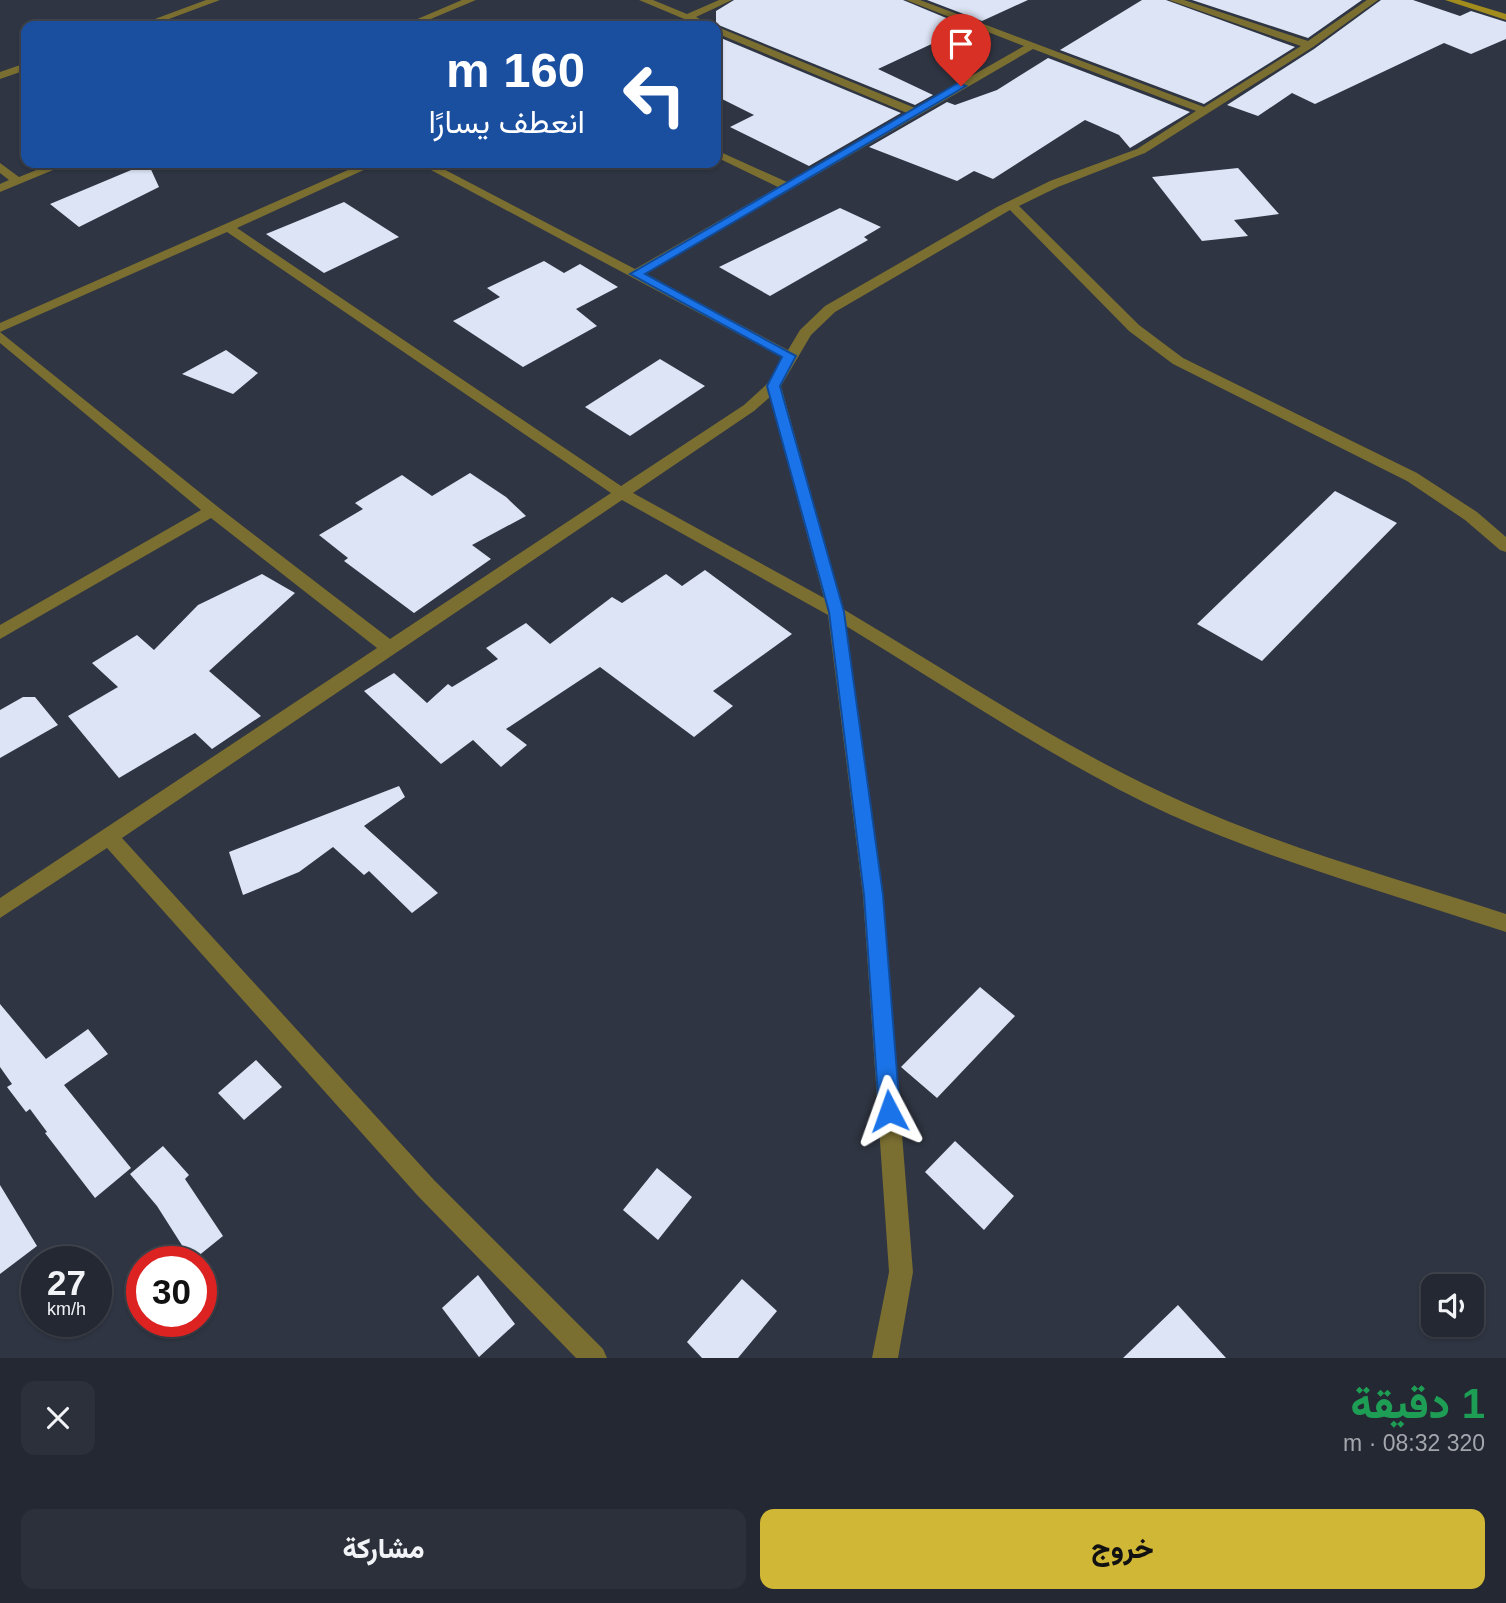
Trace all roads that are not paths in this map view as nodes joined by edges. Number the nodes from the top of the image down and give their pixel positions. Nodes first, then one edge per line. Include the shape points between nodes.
1 (215, 0) edge
2 (444, 0) edge
3 (471, 0) edge
4 (644, 0) edge
5 (727, 0) edge
6 (911, 0) edge
7 (1174, 0) edge
8 (1373, 0) edge
9 (1450, 0) edge
10 (457, 6) junction
11 (1506, 17) edge
12 (426, 18) junction
13 (688, 18) junction
14 (155, 21) edge
15 (418, 21) edge
16 (433, 21) edge
17 (696, 21) edge
18 (721, 31) edge
19 (1033, 45) junction
20 (1309, 45) junction
21 (21, 68) edge
22 (0, 76) edge
23 (1203, 110) junction
24 (914, 112) junction
25 (721, 155) edge
26 (0, 167) edge
27 (51, 168) edge
28 (362, 168) edge
29 (434, 168) edge
30 (17, 181) junction
31 (786, 186) junction
32 (0, 188) edge
33 (1012, 205) junction
34 (227, 227) junction
35 (636, 274) junction
36 (0, 328) edge
37 (0, 336) edge
38 (789, 356) junction
39 (774, 386) junction
40 (621, 493) junction
41 (212, 511) junction
42 (1506, 546) edge
43 (836, 612) junction
44 (0, 634) edge
45 (388, 647) junction
46 (109, 836) junction
47 (0, 909) edge
48 (1506, 923) edge
49 (594, 1358) edge
50 (885, 1358) edge

1 - 14 street
2 - 10 street
3 - 10 street
4 - 13 street
5 - 13 street
6 - 19 street
7 - 20 street
8 - 20 street
9 - 11 street
10 - 12 street
12 - 15 street
12 - 16 street
13 - 17 street
18 - 24 street
19 - 23 street
19 - 24 street
20 - 23 street
21 - 22 street
23 - 33 street via 1141,151
24 - 31 street
25 - 31 street
26 - 30 street
27 - 30 street
28 - 34 street
29 - 35 street
30 - 32 street
31 - 35 street
33 - 38 street via 830,309 804,333
33 - 42 street via 1134,328 1178,361 1412,477
34 - 36 street
34 - 40 street
35 - 38 street
37 - 41 street
38 - 39 street
39 - 40 street via 749,408
39 - 43 street
40 - 43 street
40 - 45 street
41 - 44 street
41 - 45 street
43 - 48 street via 1090,765 1178,809 1266,844
43 - 50 street via 873,895 901,1272
45 - 46 street
46 - 47 street
46 - 49 street via 426,1188

